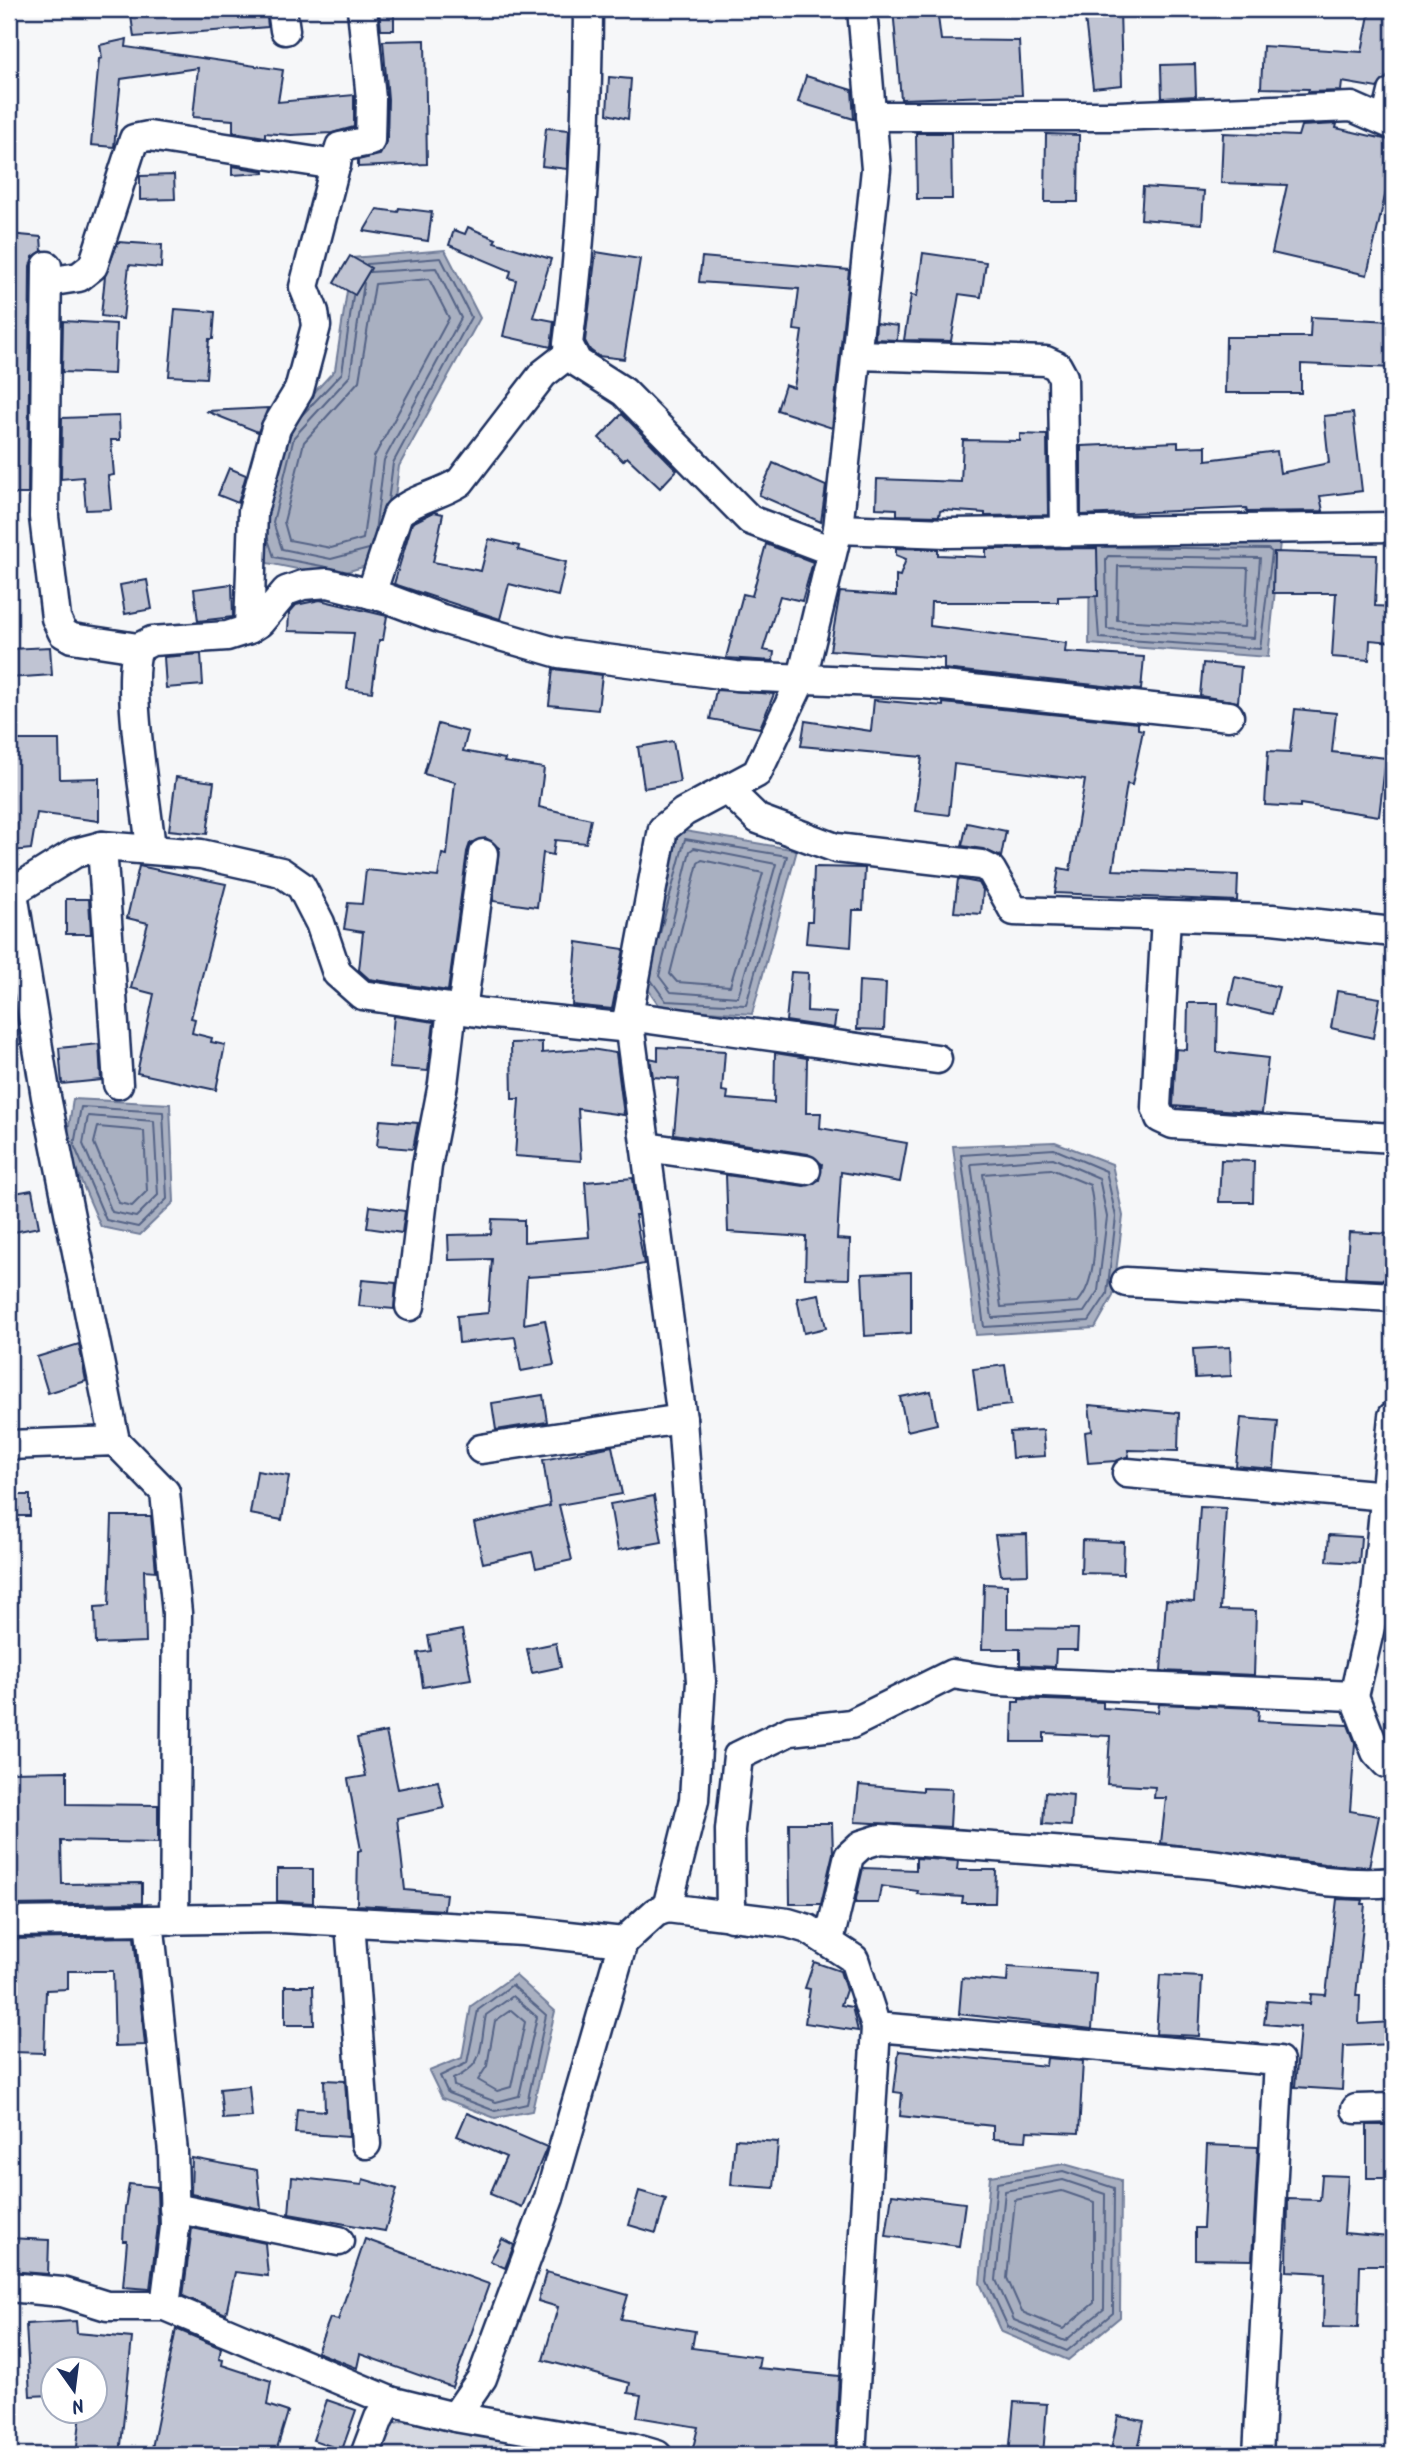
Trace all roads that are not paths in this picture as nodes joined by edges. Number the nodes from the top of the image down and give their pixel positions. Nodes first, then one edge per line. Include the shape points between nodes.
1 (362, 9) edge
2 (588, 9) edge
3 (862, 9) edge
4 (1393, 92) edge
5 (871, 116) junction
6 (1390, 123) edge
7 (336, 165) junction
8 (570, 353) junction
9 (858, 355) junction
10 (1393, 527) edge
11 (1065, 532) junction
12 (835, 540) junction
13 (370, 594) junction
14 (249, 629) junction
15 (138, 648) junction
16 (802, 678) junction
17 (1229, 716) dead end
18 (727, 789) junction
19 (102, 846) junction
20 (151, 849) junction
21 (483, 854) dead end
22 (11, 893) edge
23 (1166, 916) junction
24 (1393, 932) edge
25 (457, 1009) junction
26 (629, 1022) junction
27 (937, 1059) dead end
28 (118, 1084) dead end
29 (1393, 1138) edge
30 (646, 1147) junction
31 (806, 1170) dead end
32 (1126, 1282) dead end
33 (1393, 1297) edge
34 (410, 1306) dead end
35 (1393, 1416) edge
36 (682, 1419) junction
37 (115, 1441) junction
38 (9, 1445) edge
39 (481, 1449) dead end
40 (1127, 1473) dead end
41 (1387, 1496) junction
42 (1386, 1571) edge
43 (1354, 1696) junction
44 (1393, 1763) edge
45 (1393, 1882) edge
46 (667, 1908) junction
47 (732, 1917) junction
48 (162, 1920) junction
49 (9, 1922) edge
50 (350, 1922) junction
51 (829, 1941) junction
52 (624, 1942) junction
53 (876, 2027) junction
54 (1393, 2108) edge
55 (1356, 2109) dead end
56 (366, 2144) dead end
57 (174, 2208) junction
58 (339, 2241) dead end
59 (9, 2287) edge
60 (166, 2306) junction
61 (390, 2401) junction
62 (455, 2417) junction
63 (365, 2455) edge
64 (657, 2455) edge
65 (851, 2455) edge
66 (1258, 2455) edge

1 - 7 street via 371,99 370,141 340,147
2 - 8 street via 587,131
3 - 5 street
4 - 6 street
5 - 6 street via 1116,116 1352,107
5 - 9 street via 876,169
7 - 14 street via 304,287 316,326 299,390 276,428 253,511
7 - 15 street via 149,136 134,139 93,267 79,277 47,274 44,517 56,618 72,638
8 - 12 street via 624,392 750,520
8 - 13 street via 543,374 460,482 442,494 408,504 398,513
9 - 11 street via 1046,361 1058,366 1063,377
9 - 12 street
10 - 11 street
11 - 12 street
12 - 16 street
13 - 14 street via 328,583 303,585 286,592
13 - 16 street via 559,653 736,677
14 - 15 street via 227,636 152,641
15 - 20 street via 135,697
16 - 17 street via 924,684
16 - 18 street via 757,773
18 - 23 street via 758,819 836,848 981,865 991,870 1014,911
18 - 26 street via 663,829
19 - 20 street
19 - 22 street via 75,853
19 - 28 street
20 - 25 street via 201,854 281,872 301,887 320,923 337,973 362,995
21 - 25 street
22 - 37 street via 46,1097
23 - 24 street via 1272,919
23 - 29 street via 1156,1107 1160,1118 1173,1124
25 - 26 street
25 - 34 street via 427,1166
26 - 27 street
26 - 30 street
30 - 31 street
30 - 36 street
32 - 33 street
35 - 41 street
36 - 39 street
36 - 46 street via 701,1681 694,1800
37 - 38 street
37 - 48 street via 164,1492 177,1613
40 - 41 street
41 - 42 street
42 - 43 street
43 - 44 street via 1376,1752 1386,1763
43 - 47 street via 998,1681 952,1674 851,1724 790,1731 738,1756 730,1830
45 - 51 street via 1327,1882 1210,1864 880,1839 861,1844 849,1856
46 - 47 street
46 - 52 street via 656,1912
47 - 51 street via 788,1923
48 - 49 street
48 - 50 street
48 - 57 street
50 - 52 street via 523,1931
50 - 56 street
51 - 53 street via 854,1959
52 - 62 street via 549,2198 482,2378
53 - 65 street
53 - 66 street via 1279,2061
54 - 55 street
57 - 58 street
57 - 60 street
59 - 60 street via 62,2292 107,2306
60 - 61 street
61 - 62 street
61 - 63 street
62 - 64 street

